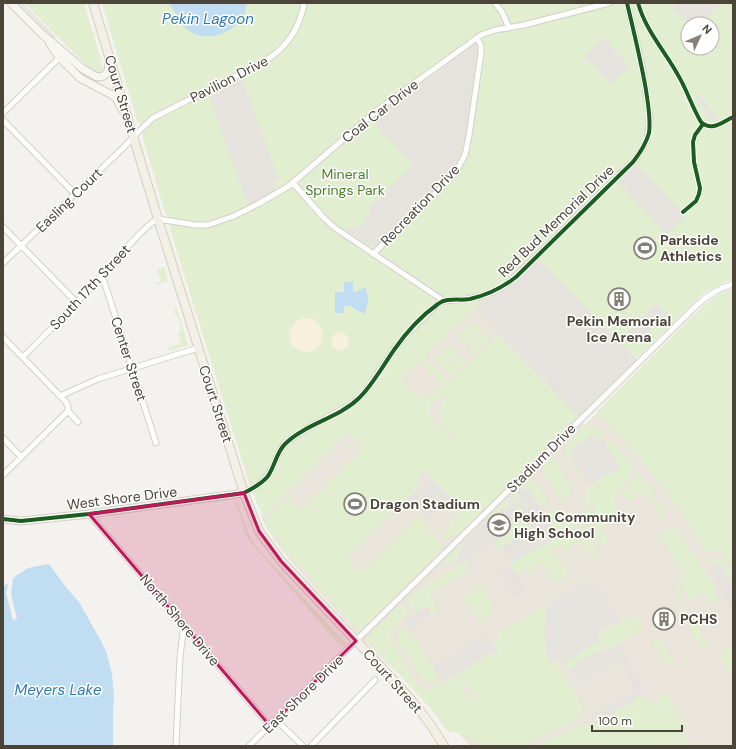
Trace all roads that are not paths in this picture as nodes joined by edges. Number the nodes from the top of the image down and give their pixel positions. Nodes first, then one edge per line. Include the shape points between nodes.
1 (11, 3) edge
2 (93, 3) edge
3 (304, 3) edge
4 (495, 3) edge
5 (610, 3) edge
6 (627, 3) edge
7 (509, 28) junction
8 (477, 38) junction
9 (108, 50) junction
10 (62, 55) junction
11 (3, 113) edge
12 (3, 120) edge
13 (129, 124) junction
14 (134, 136) junction
15 (292, 183) junction
16 (75, 194) junction
17 (158, 219) junction
18 (3, 228) edge
19 (21, 246) junction
20 (373, 254) junction
21 (3, 263) edge
22 (102, 275) junction
23 (733, 284) edge
24 (444, 301) junction
25 (76, 302) junction
26 (3, 337) edge
27 (198, 348) junction
28 (22, 357) junction
29 (132, 368) junction
30 (60, 396) junction
31 (68, 411) junction
32 (78, 422) dead end
33 (3, 438) edge
34 (156, 443) dead end
35 (21, 457) junction
36 (3, 475) edge
37 (244, 493) junction
38 (89, 514) junction
39 (3, 519) edge
40 (184, 624) junction
41 (356, 641) junction
42 (375, 680) dead end
43 (276, 720) junction
44 (270, 726) junction
45 (176, 746) edge
46 (249, 746) edge
47 (303, 746) edge
48 (311, 746) edge
49 (444, 746) edge

1 - 10 street
2 - 9 main road, Court Street
3 - 14 street, Pavilion Drive via 294,32 276,55 161,113
4 - 7 street
5 - 7 street, Coal Car Drive
6 - 24 street, Red Bud Memorial Drive via 642,65 649,111 649,132 644,148 633,162 508,283 482,296
7 - 8 street, Coal Car Drive via 489,32
8 - 15 street, Coal Car Drive via 374,113
8 - 20 street, Recreation Drive via 481,53 467,150 461,164 446,183
9 - 10 street via 108,71 100,77 90,74
9 - 13 main road, Court Street
10 - 11 street
10 - 13 street via 80,78 114,96
12 - 16 street
13 - 14 main road, Court Street
14 - 16 street, Easling Court
14 - 17 main road, Court Street
15 - 17 street, Coal Car Drive via 240,214 212,224 196,225
15 - 20 street via 331,224
16 - 19 street, Easling Court
17 - 22 street, South 17th Street via 147,227
17 - 27 main road, Court Street
18 - 19 street
19 - 21 street, Easling Court
19 - 25 street
20 - 24 street
22 - 25 street, South 17th Street
22 - 29 street, Center Street
23 - 41 street, Stadium Drive via 711,294 697,305
24 - 37 street, Red Bud Memorial Drive via 427,313 409,332 357,400 288,441 282,447 268,475 257,486
25 - 28 street, South 17th Street
26 - 28 street
27 - 29 street
27 - 37 main road, Court Street
28 - 30 street
29 - 30 street via 98,379
29 - 34 street, Center Street
30 - 31 street via 68,404
31 - 32 street
31 - 35 street
33 - 35 street
35 - 36 street
37 - 38 street, West Shore Drive
37 - 41 main road, Court Street via 265,542
38 - 39 street, West Shore Drive via 20,521
38 - 40 street, North Shore Drive
40 - 44 street, North Shore Drive
40 - 45 street
41 - 43 street, East Shore Drive
41 - 49 main road, Court Street via 421,712
42 - 48 street
43 - 44 street, East Shore Drive
43 - 47 street
44 - 46 street, East Shore Drive

